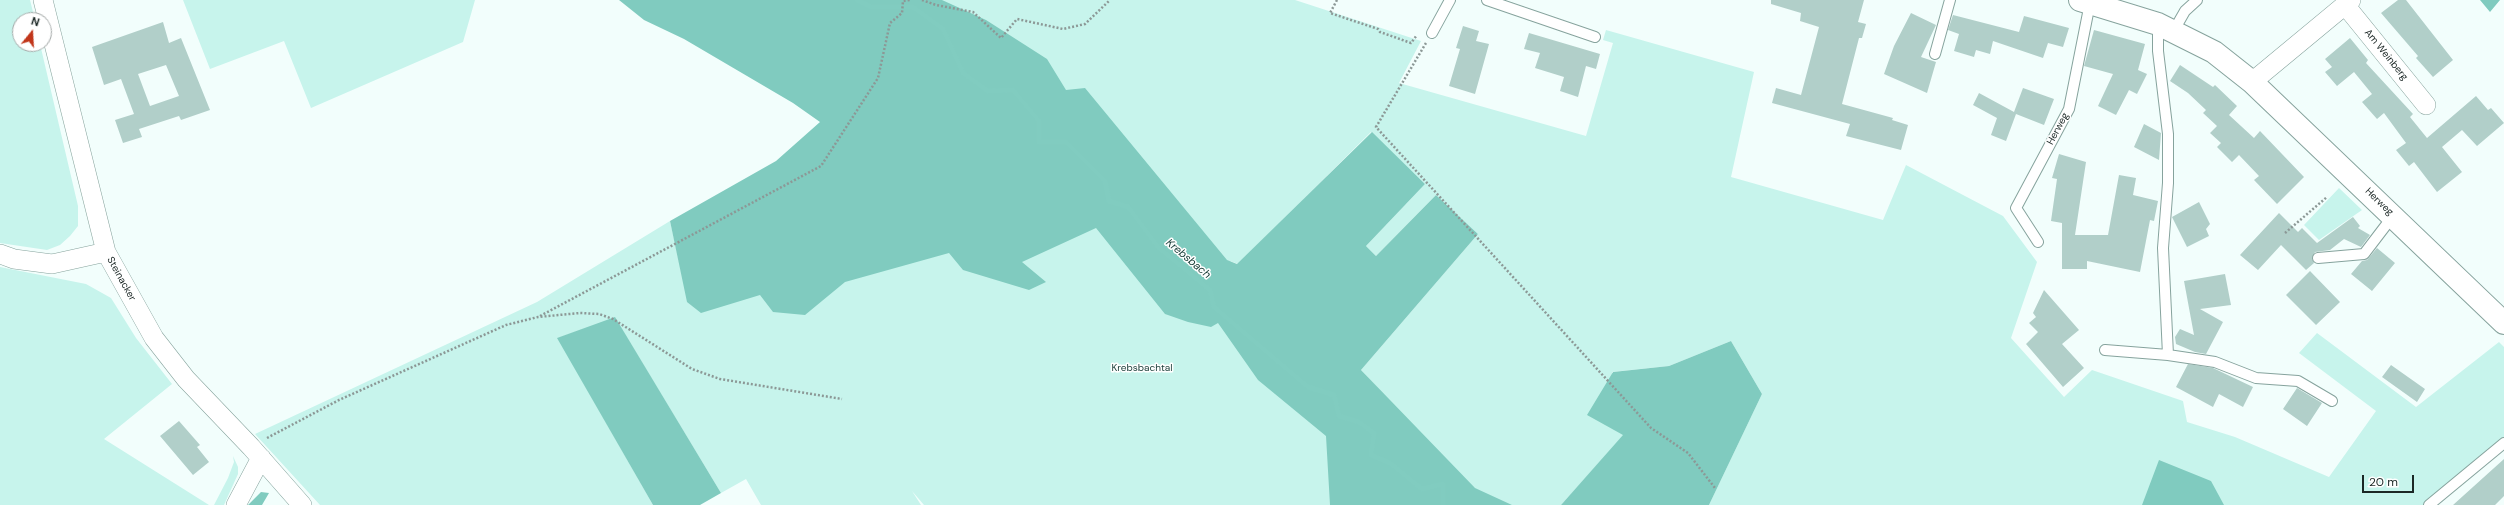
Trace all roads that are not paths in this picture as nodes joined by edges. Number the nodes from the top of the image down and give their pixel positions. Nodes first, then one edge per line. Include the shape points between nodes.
1 (43, 0) edge
2 (1450, 0) edge
3 (1487, 0) edge
4 (1950, 0) edge
5 (2196, 0) edge
6 (2085, 1) edge
7 (2348, 2) edge
8 (2165, 28) junction
9 (1432, 33) road end
10 (1595, 37) dead end
11 (1935, 54) dead end
12 (2252, 82) junction
13 (2426, 105) dead end
14 (2393, 216) junction
15 (2038, 242) dead end
16 (106, 252) junction
17 (0, 254) edge
18 (2318, 258) dead end
19 (2504, 323) edge
20 (2105, 350) dead end
21 (2168, 355) junction
22 (2332, 401) dead end
23 (2504, 443) edge
24 (256, 452) junction
25 (236, 505) edge
26 (302, 505) edge
27 (2429, 505) edge

1 - 16 street, Steinacker
2 - 9 lane
3 - 10 lane
4 - 11 lane
5 - 8 lane
6 - 8 street, Herweg
6 - 15 lane, Herweg via 2068,109 2016,208
7 - 12 street
7 - 13 street, Am Weinberg
8 - 12 street, Herweg via 2214,52
8 - 21 lane via 2158,51 2168,134 2168,183 2163,248
12 - 14 street, Herweg
14 - 18 lane via 2364,254
14 - 19 street, Herweg
16 - 17 street via 52,264 14,259
16 - 24 street, Steinacker via 154,338 186,379
20 - 21 lane
21 - 22 lane via 2215,362 2256,378 2298,381
23 - 27 lane
24 - 25 street
24 - 26 street, Steinacker

